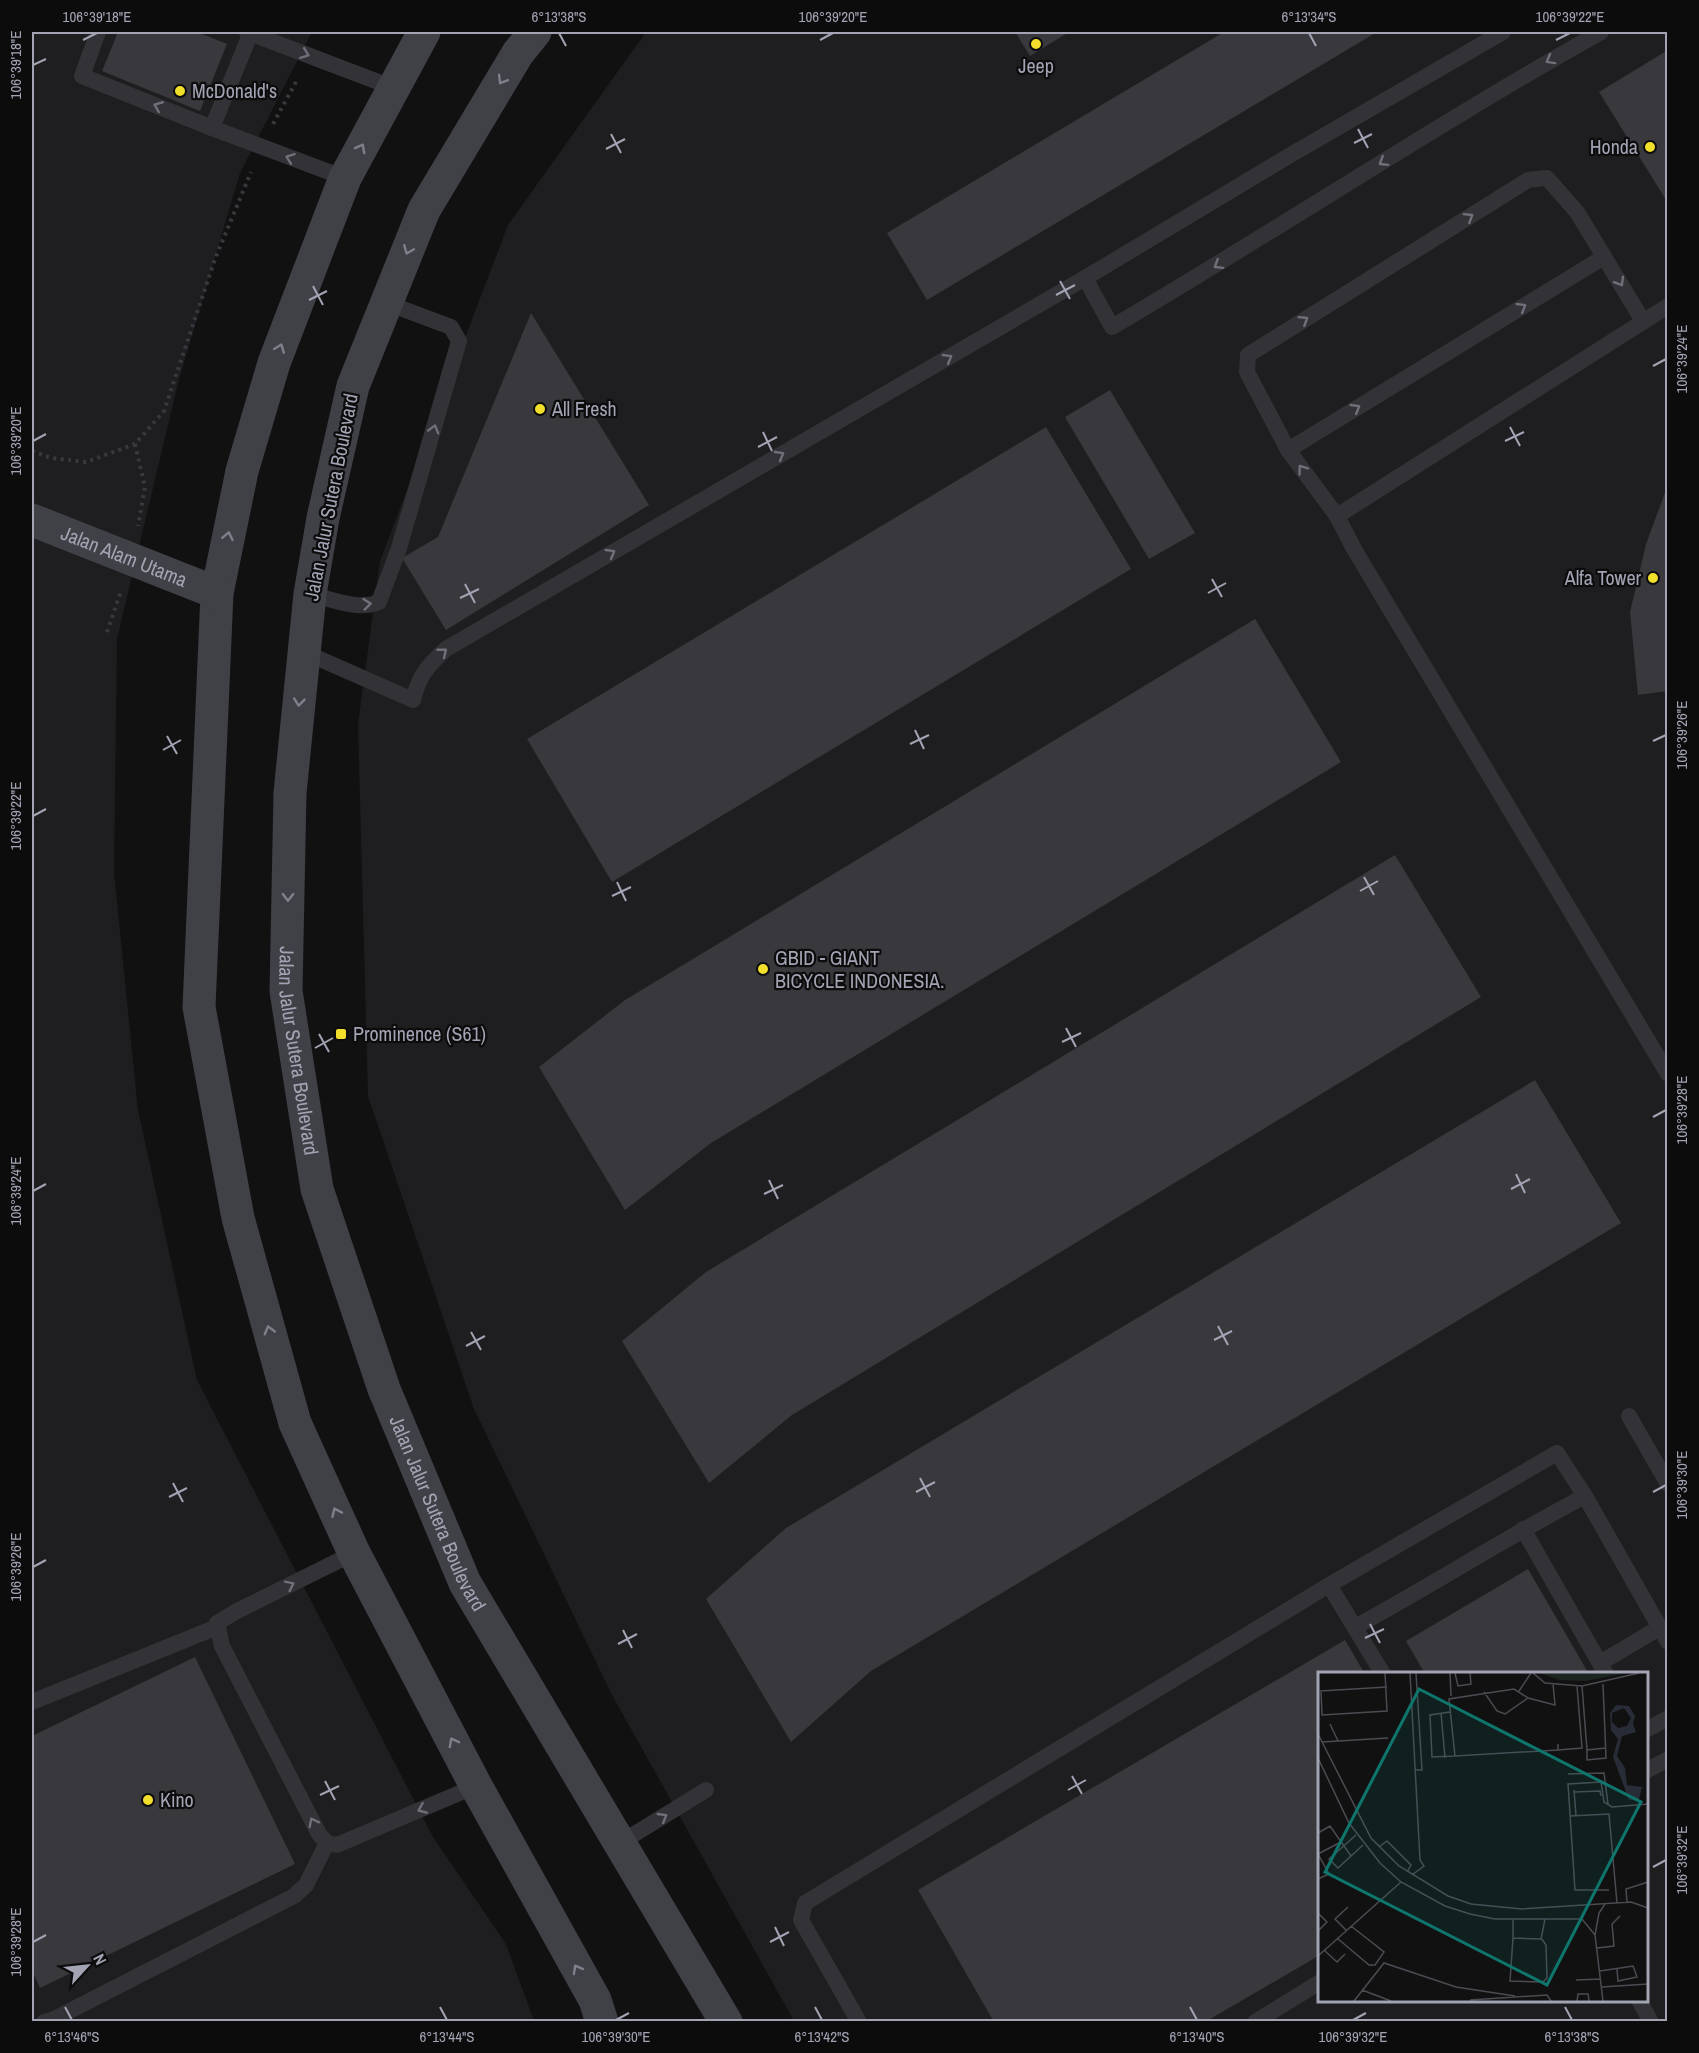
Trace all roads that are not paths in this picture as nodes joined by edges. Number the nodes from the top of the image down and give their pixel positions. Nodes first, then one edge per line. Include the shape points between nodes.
1 (98, 32) edge
2 (250, 32) edge
3 (424, 32) edge
4 (535, 32) edge
5 (1503, 32) edge
6 (1601, 32) edge
7 (394, 88) junction
8 (212, 128) junction
9 (345, 178) junction
10 (1604, 256) junction
11 (1085, 278) junction
12 (387, 303) junction
13 (1668, 306) edge
14 (1643, 321) junction
15 (1288, 450) junction
16 (1337, 516) junction
17 (32, 520) edge
18 (217, 593) junction
19 (310, 594) junction
20 (304, 652) junction
21 (1668, 1074) edge
22 (1629, 1416) dead end
23 (1668, 1484) edge
24 (1585, 1496) junction
25 (1523, 1529) junction
26 (354, 1553) junction
27 (1329, 1585) junction
28 (217, 1627) junction
29 (1354, 1627) junction
30 (1663, 1635) edge
31 (1603, 1668) edge
32 (1382, 1672) edge
33 (32, 1702) edge
34 (1668, 1718) edge
35 (1648, 1729) edge
36 (1668, 1759) edge
37 (1648, 1770) edge
38 (476, 1786) junction
39 (706, 1790) dead end
40 (327, 1843) junction
41 (620, 1843) junction
42 (1318, 1983) edge
43 (1639, 2002) edge
44 (44, 2022) edge
45 (602, 2022) edge
46 (726, 2022) edge
47 (859, 2022) edge
48 (1255, 2022) edge
49 (1651, 2022) edge

8 -> 1 lane via 82,75
2 -> 7 lane
2 - 8 lane
3 - 7 main road
4 -> 12 main road, Jalan Jalur Sutera Boulevard via 518,53 424,210
5 - 11 lane
6 -> 11 lane via 1112,327
9 -> 7 main road
9 -> 8 lane
18 -> 9 main road via 242,471 274,363
10 -> 14 lane
15 -> 10 lane
15 -> 10 lane via 1247,372 1248,355 1528,180 1547,178 1577,212
20 -> 11 lane via 413,700 417,683 446,649
12 - 19 main road, Jalan Jalur Sutera Boulevard via 353,386
19 -> 12 lane via 356,605 379,602 399,548 459,341 451,327
13 - 14 lane
14 - 16 lane
16 -> 15 lane
16 - 21 lane
17 - 18 main road, Jalan Alam Utama
26 -> 18 main road via 292,1411 238,1218 199,1007
19 - 20 main road, Jalan Jalur Sutera Boulevard
20 -> 41 main road, Jalan Jalur Sutera Boulevard via 290,793 286,991 317,1189 384,1389 465,1583
22 - 23 lane
24 - 25 lane
24 - 27 lane via 1557,1453
24 - 30 lane
25 - 29 lane
25 - 31 lane
28 -> 26 lane via 217,1623 237,1611
38 -> 26 main road
27 - 29 lane
27 - 47 lane via 805,1903 801,1920
28 - 33 lane
40 -> 28 lane via 222,1646
29 - 32 lane
30 - 31 lane
34 - 35 lane
36 - 37 lane
38 -> 40 lane via 337,1845
45 -> 38 main road via 595,2000
41 -> 39 lane
40 - 44 lane via 306,1885 294,1896
41 - 46 main road, Jalan Jalur Sutera Boulevard
42 - 48 lane
43 - 49 lane

